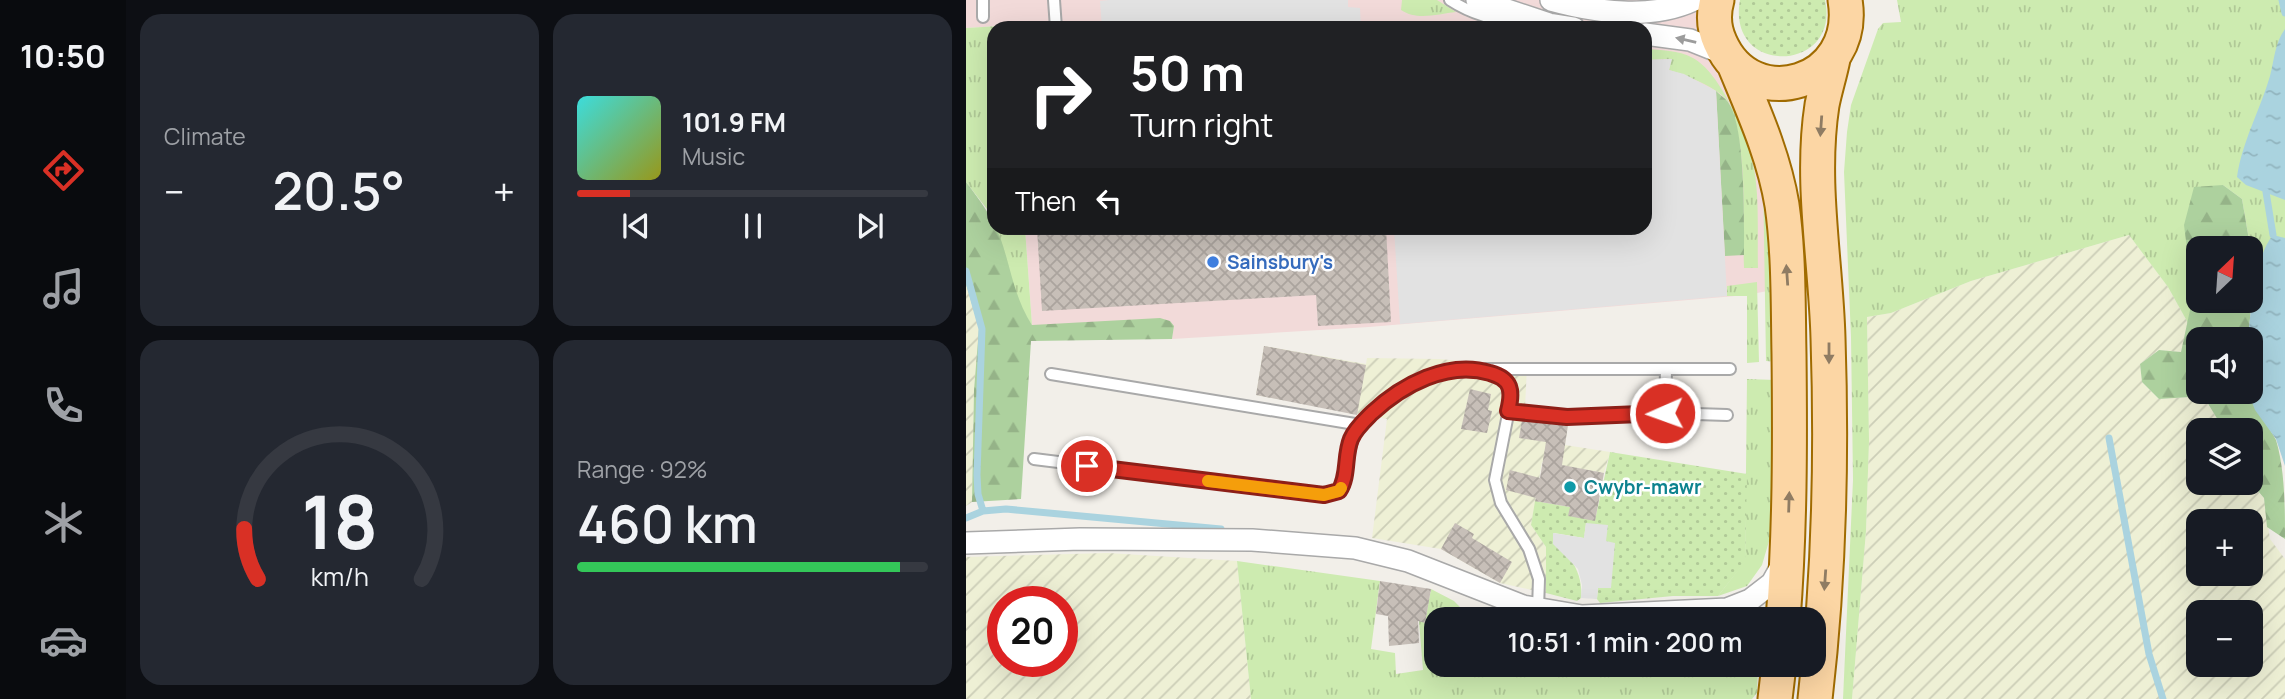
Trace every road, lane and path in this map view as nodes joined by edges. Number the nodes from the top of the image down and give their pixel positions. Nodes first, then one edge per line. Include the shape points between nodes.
1 (983, 0) edge
2 (1054, 0) edge
3 (1450, 0) edge
4 (1476, 0) edge
5 (1551, 0) edge
6 (1694, 0) edge
7 (1717, 0) edge
8 (1845, 0) edge
9 (1597, 4) edge
10 (983, 17) dead end
11 (1056, 21) edge
12 (1495, 21) edge
13 (1540, 21) edge
14 (1652, 35) edge
15 (1730, 59) junction
16 (1833, 59) junction
17 (1477, 369) junction
18 (1666, 369) junction
19 (1730, 369) dead end
20 (1051, 374) dead end
21 (1508, 411) junction
22 (1665, 413) junction
23 (1727, 415) dead end
24 (1361, 425) junction
25 (1034, 460) dead end
26 (966, 543) edge
27 (1788, 555) junction
28 (1529, 607) edge
29 (1538, 607) edge
30 (1732, 607) edge
31 (1784, 607) edge
32 (1778, 677) edge
33 (1775, 699) edge
34 (1815, 699) edge

1 - 10 lane
2 - 11 lane
3 - 12 lane
4 - 13 street
5 - 9 street
6 - 9 street via 1678,8 1639,12
7 - 15 main road via 1715,33
8 - 16 main road via 1844,38
15 -> 14 street via 1690,40
15 - 16 main road via 1761,81 1794,83 1816,74
27 -> 15 main road via 1790,453 1782,206 1773,162
16 -> 34 main road via 1822,105 1819,146 1829,447
17 - 18 lane
17 - 21 lane via 1509,384
17 - 24 lane via 1445,372 1415,383 1386,400
18 - 19 lane
18 - 22 lane
20 - 24 lane
21 - 22 lane via 1567,417
21 - 29 lane via 1495,480 1501,503 1529,549 1539,579
22 - 23 lane
24 - 25 lane via 1352,436 1344,484 1339,491 1324,495
26 - 28 street via 1252,540 1355,548 1408,561
27 - 30 street via 1772,583
27 - 31 main road
32 - 33 main road

